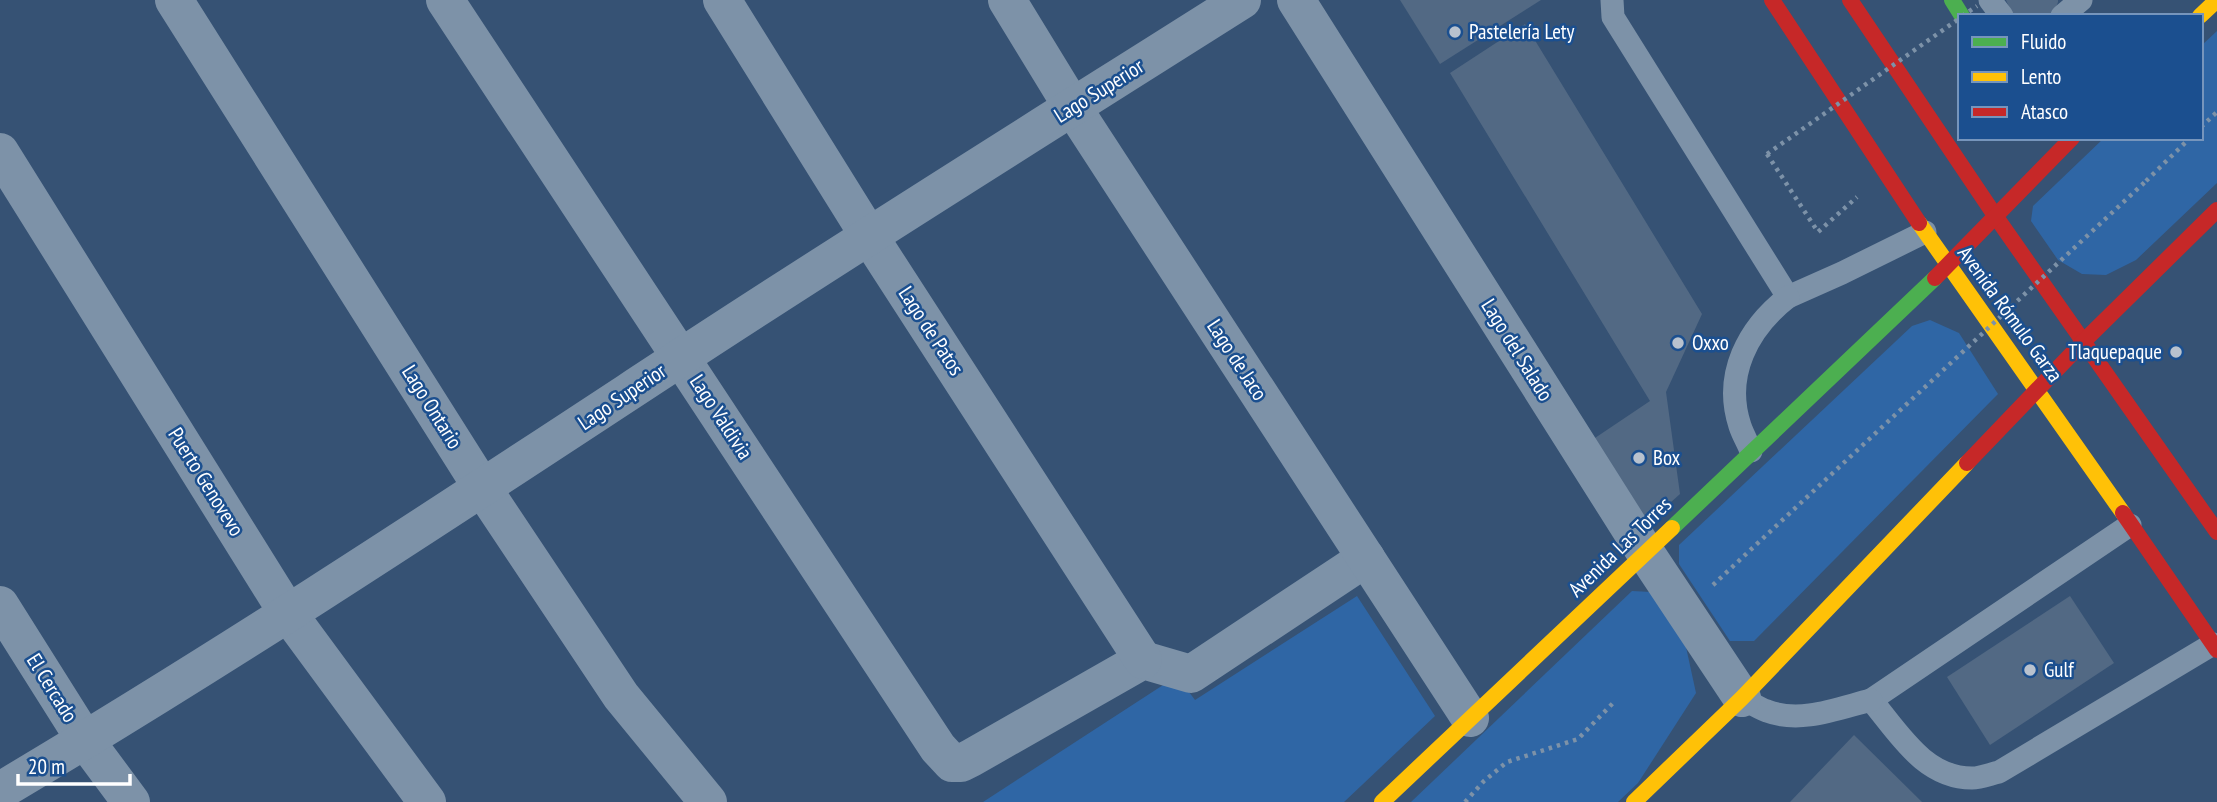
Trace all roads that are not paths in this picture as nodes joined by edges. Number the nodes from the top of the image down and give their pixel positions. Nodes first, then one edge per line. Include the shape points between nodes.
1 (174, 0) edge
2 (444, 0) edge
3 (722, 0) edge
4 (1007, 0) edge
5 (1242, 0) edge
6 (1296, 0) edge
7 (1612, 0) edge
8 (1772, 0) edge
9 (1850, 0) edge
10 (2081, 0) edge
11 (2217, 0) edge
12 (1983, 3) edge
13 (1999, 14) edge
14 (2064, 14) edge
15 (2202, 14) edge
16 (1887, 25) dead end
17 (1892, 63) junction
18 (1073, 108) junction
19 (2070, 140) edge
20 (0, 152) edge
21 (2217, 210) edge
22 (1996, 217) junction
23 (1925, 232) junction
24 (869, 236) junction
25 (1949, 265) junction
26 (1788, 297) junction
27 (2084, 341) junction
28 (681, 357) junction
29 (2038, 390) junction
30 (1751, 451) junction
31 (483, 489) junction
32 (2130, 524) junction
33 (2217, 532) edge
34 (1645, 552) junction
35 (1366, 558) junction
36 (0, 606) edge
37 (287, 612) junction
38 (2215, 647) edge
39 (1143, 660) junction
40 (1742, 698) junction
41 (1871, 699) junction
42 (1469, 718) junction
43 (85, 740) junction
44 (0, 791) edge
45 (131, 802) edge
46 (427, 802) edge
47 (708, 802) edge
48 (1382, 802) edge
49 (1634, 802) edge

1 - 31 street, Lago Ontario
2 - 28 street, Lago Valdivia
3 - 24 street, Lago de Patos
4 - 18 street, Lago de Jaco
5 - 18 street, Lago Superior
6 - 34 street, Lago del Salado
7 - 26 lane via 1613,17
8 - 23 street, Avenida Rómulo Garza
9 - 17 street, Avenida Rómulo Garza
10 - 14 lane
11 - 15 street
12 - 13 lane
16 - 17 street
17 - 22 street, Avenida Rómulo Garza
18 - 24 street, Lago Superior
18 - 35 street, Lago de Jaco
19 - 22 street, Avenida Las Torres
20 - 37 street, Puerto Genovevo
21 - 27 street
22 - 25 street, Avenida Las Torres
22 - 27 street, Avenida Rómulo Garza
23 - 25 street, Avenida Rómulo Garza
23 - 26 lane
24 - 28 street, Lago Superior
24 - 39 street, Lago de Patos
25 - 29 street, Avenida Rómulo Garza
25 - 30 street, Avenida Las Torres
26 - 30 lane via 1768,312 1742,351 1735,402
27 - 29 street
27 - 33 street, Avenida Rómulo Garza
28 - 31 street, Lago Superior
28 - 39 street, Lago Valdivia via 952,763 971,758
29 - 32 street, Avenida Rómulo Garza
29 - 40 street
30 - 34 street, Avenida Las Torres
31 - 37 street, Lago Superior
31 - 47 street, Lago Ontario via 621,696
32 - 38 street, Avenida Rómulo Garza
32 - 41 lane
34 - 40 street, Lago del Salado
34 - 42 street, Avenida Las Torres
35 - 39 street via 1191,674
35 - 42 street, Lago de Jaco
36 - 43 street, El Cercado
37 - 43 street, Lago Superior
37 - 46 street, Puerto Genovevo
38 - 41 lane via 1999,772 1973,778 1938,770 1920,759
40 - 41 lane via 1787,716 1817,714
40 - 49 street
42 - 48 street, Avenida Las Torres
43 - 44 street, Lago Superior
43 - 45 street, El Cercado

